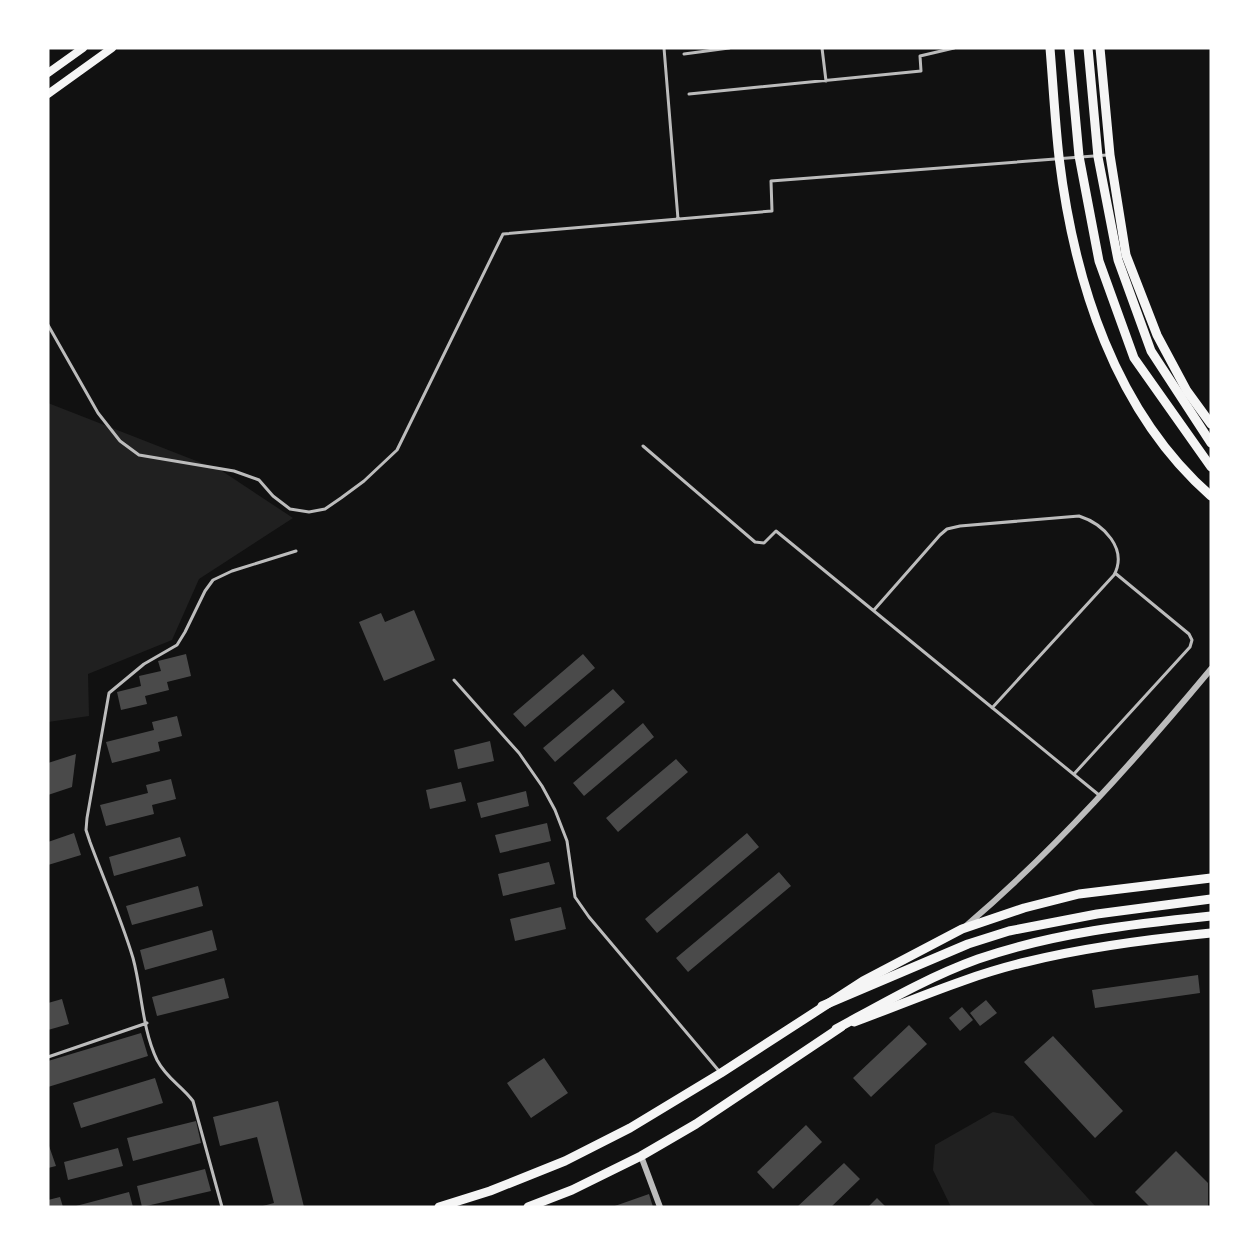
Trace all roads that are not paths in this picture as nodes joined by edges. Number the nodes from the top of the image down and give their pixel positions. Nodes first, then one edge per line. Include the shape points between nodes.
1 (83, 48) edge
2 (112, 48) edge
3 (664, 48) edge
4 (729, 48) edge
5 (822, 48) edge
6 (954, 48) edge
7 (1050, 48) edge
8 (1069, 48) edge
9 (1088, 48) edge
10 (1100, 48) edge
11 (684, 54) dead end
12 (48, 73) edge
13 (826, 81) junction
14 (48, 94) edge
15 (689, 94) dead end
16 (1110, 154) junction
17 (1059, 158) junction
18 (678, 219) junction
19 (48, 325) edge
20 (1211, 424) edge
21 (1211, 443) edge
22 (643, 446) dead end
23 (1211, 467) edge
24 (1211, 496) edge
25 (296, 551) dead end
26 (1115, 573) junction
27 (873, 610) junction
28 (1211, 669) edge
29 (453, 680) dead end
30 (992, 708) junction
31 (1074, 774) junction
32 (1099, 795) junction
33 (1211, 878) edge
34 (1211, 899) edge
35 (1211, 916) edge
36 (962, 929) junction
37 (1211, 933) edge
38 (822, 1006) junction
39 (147, 1023) junction
40 (836, 1029) junction
41 (48, 1058) edge
42 (721, 1073) junction
43 (641, 1156) junction
44 (222, 1207) edge
45 (439, 1207) edge
46 (528, 1207) edge
47 (660, 1207) edge

1 - 12 main road
2 - 14 main road
3 - 18 lane
4 - 11 lane
5 - 13 lane
6 - 13 lane via 920,56 921,71
7 - 17 main road
8 - 23 main road via 1079,156 1099,261 1134,358
9 - 21 main road via 1098,157 1118,260 1151,351
10 - 16 main road
13 - 15 lane
16 - 17 lane
16 - 20 main road via 1126,255 1157,335 1187,391
17 - 18 lane via 771,181 772,211
17 - 24 main road via 1090,305 1115,368 1148,426
18 - 19 lane via 503,234 397,450 341,498 309,512 290,509 259,480 234,471 139,455 120,441 98,413
22 - 27 lane via 755,542 764,543 776,531
25 - 39 lane via 213,580 177,645 144,664 109,693 86,830 133,959
26 - 27 lane via 1119,565 1114,542 1089,519 1079,516 960,526 940,535
26 - 30 lane
26 - 31 lane via 1192,640
27 - 30 lane
28 - 32 street
29 - 42 lane via 519,753 551,802 567,841 575,897
30 - 31 lane
31 - 32 lane
32 - 36 street via 1007,891
33 - 36 main road via 1079,894
34 - 38 main road via 1097,914 1009,931 968,944
35 - 40 main road via 1044,940 979,959 915,985
36 - 38 main road
37 - 40 main road via 1152,939 1027,962
38 - 42 main road
39 - 41 lane
39 - 44 lane via 158,1060 193,1101
40 - 43 main road via 696,1124
42 - 45 main road via 566,1161
43 - 46 main road
43 - 47 street

